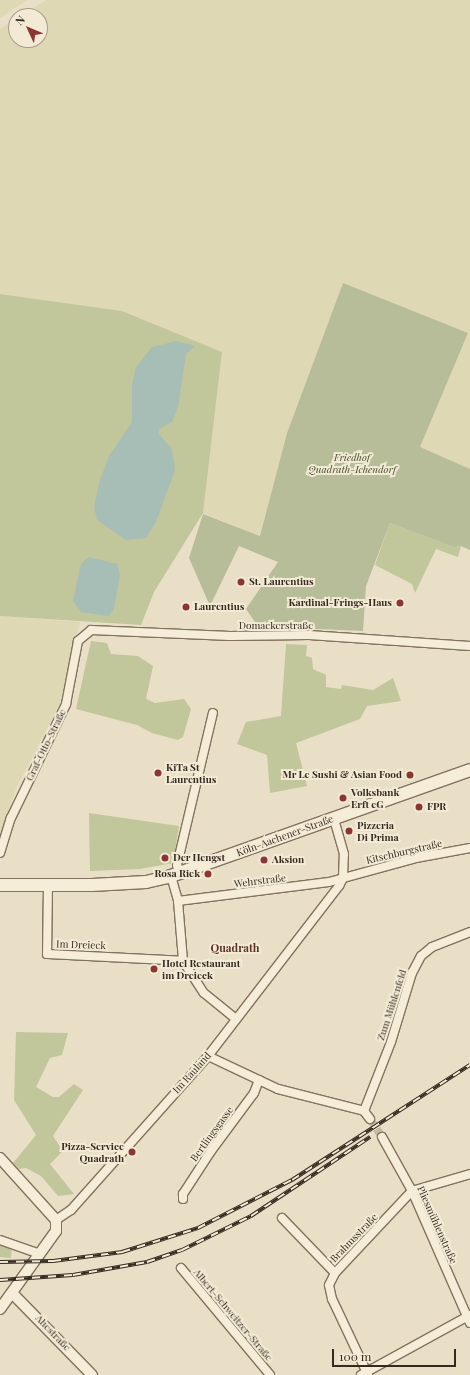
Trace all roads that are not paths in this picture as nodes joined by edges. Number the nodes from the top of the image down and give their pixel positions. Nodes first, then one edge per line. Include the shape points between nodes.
1 (82, 635) joint
2 (470, 646) edge
3 (213, 713) dead end
4 (470, 770) edge
5 (334, 818) junction
6 (470, 848) edge
7 (0, 853) edge
8 (176, 875) junction
9 (343, 878) junction
10 (0, 885) edge
11 (48, 885) junction
12 (178, 901) junction
13 (468, 933) edge
14 (183, 961) junction
15 (236, 1019) junction
16 (208, 1056) junction
17 (259, 1080) junction
18 (364, 1111) junction
19 (370, 1119) tunnel mouth
20 (382, 1137) tunnel mouth
21 (0, 1158) edge
22 (470, 1174) edge
23 (412, 1192) junction
24 (183, 1199) dead end
25 (282, 1218) dead end
26 (56, 1220) junction
27 (0, 1240) edge
28 (40, 1254) junction
29 (181, 1268) dead end
30 (335, 1273) junction
31 (13, 1294) junction
32 (0, 1309) edge
33 (469, 1318) edge
34 (365, 1374) edge
35 (92, 1375) edge
36 (270, 1375) edge

1 - 2 street, Domackerstraße via 91,630 230,636 308,635
1 - 7 street, Graf-Otto-Straße via 78,641 66,704 11,818
3 - 8 street
4 - 5 main road, Köln-Aachener-Straße
5 - 8 main road, Köln-Aachener-Straße
5 - 9 street via 344,854
6 - 9 street, Kitschburgstraße via 416,858
8 - 11 main road, Köln-Aachener-Straße via 131,883
8 - 12 street
9 - 12 street, Wehrstraße via 329,882
9 - 15 street, Im Rauland
10 - 11 main road, Köln-Aachener-Straße
11 - 14 street, Im Dreieck via 47,954
12 - 14 street
13 - 18 street, Zum Mühlenfeld via 432,947 421,956 412,973 391,1042
14 - 15 street via 204,992
15 - 16 street, Im Rauland
16 - 17 street
16 - 26 street, Im Rauland via 71,1210
17 - 18 street via 278,1089
17 - 24 street, Bertlingsgasse via 254,1093 211,1152 183,1194
18 - 19 street
20 - 23 street, Pliesmühlenstraße
21 - 26 street
22 - 23 street
23 - 30 street, Brahmsstraße
23 - 33 street, Pliesmühlenstraße
25 - 30 street
26 - 28 street via 56,1231
27 - 28 street
28 - 31 street
29 - 36 street, Albert-Schweitzer-Straße
30 - 34 street, Brahmsstraße via 329,1285 332,1299
31 - 32 street
31 - 35 street, Ahestraße
33 - 34 street

